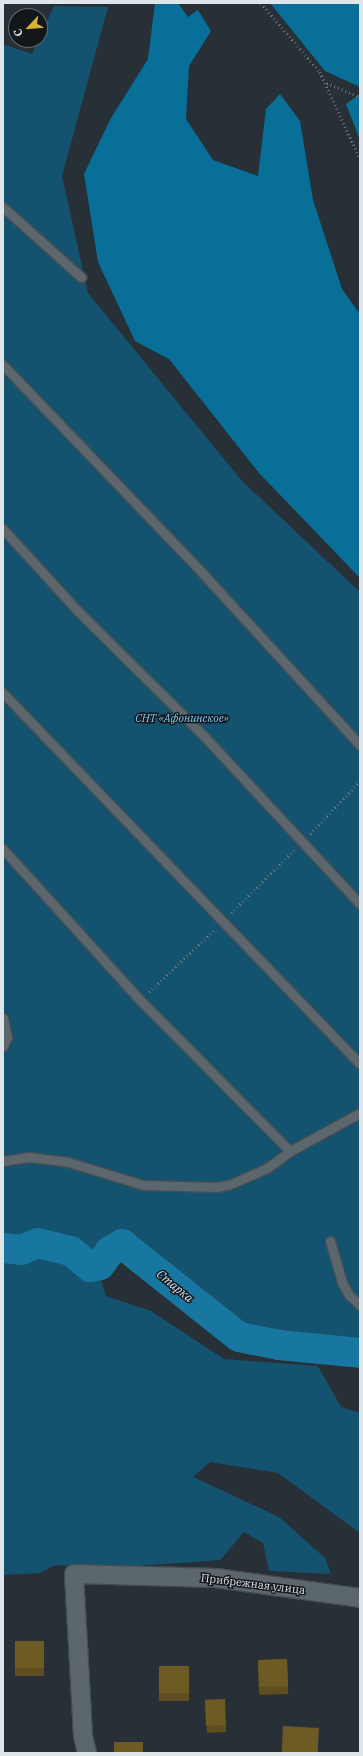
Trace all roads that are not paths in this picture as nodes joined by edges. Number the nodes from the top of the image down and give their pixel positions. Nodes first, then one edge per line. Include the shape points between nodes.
1 (3, 207) edge
2 (80, 277) dead end
3 (3, 365) edge
4 (3, 529) edge
5 (3, 693) edge
6 (360, 745) edge
7 (3, 849) edge
8 (360, 904) edge
9 (3, 1018) edge
10 (3, 1046) edge
11 (360, 1064) edge
12 (360, 1113) edge
13 (290, 1151) junction
14 (3, 1161) edge
15 (330, 1242) dead end
16 (360, 1305) edge
17 (360, 1598) edge
18 (87, 1753) edge

1 - 2 lane
3 - 6 lane via 206,577
4 - 8 lane via 76,610 203,735
5 - 11 lane
7 - 13 lane via 140,1000
9 - 10 lane via 7,1037
12 - 13 lane
13 - 14 lane via 267,1168 231,1184 217,1187 143,1185 68,1162 29,1157
15 - 16 lane via 346,1288
17 - 18 street, Прибрежная улица via 216,1578 74,1574 83,1735

